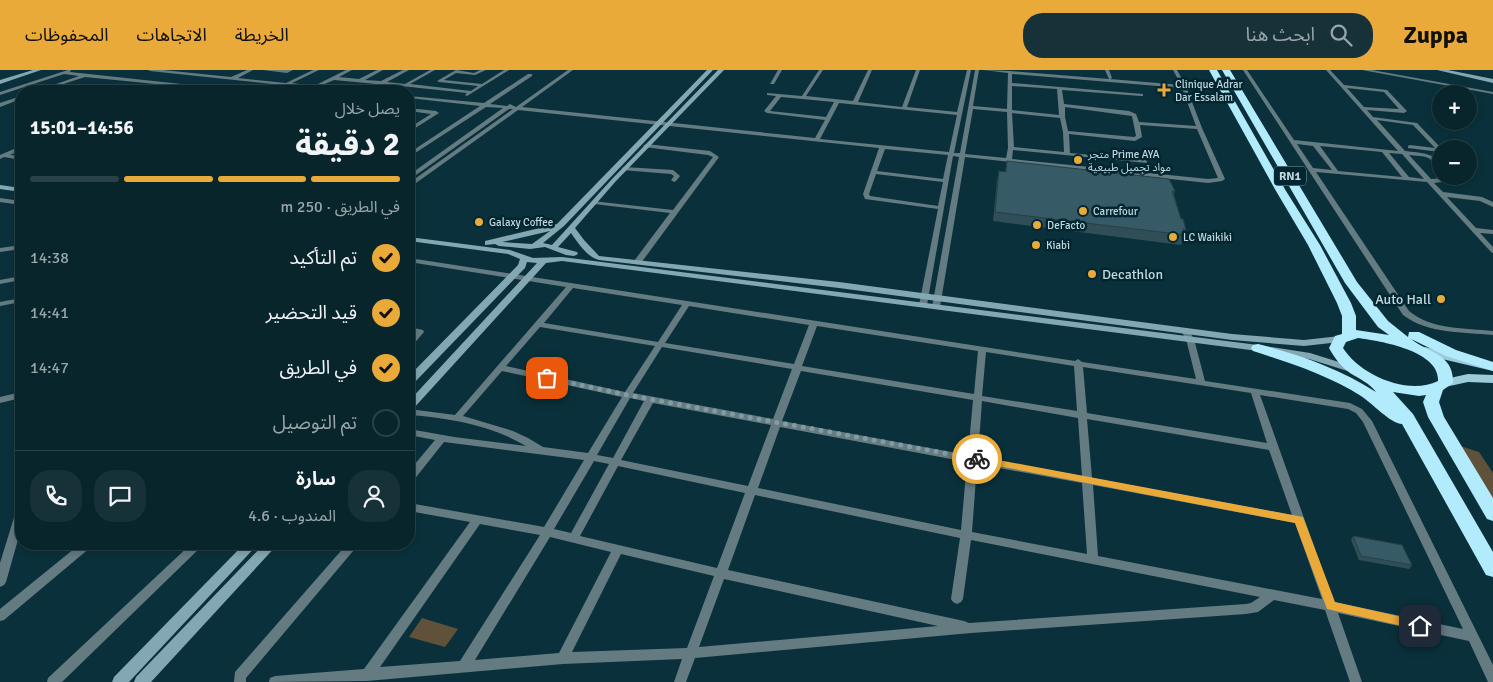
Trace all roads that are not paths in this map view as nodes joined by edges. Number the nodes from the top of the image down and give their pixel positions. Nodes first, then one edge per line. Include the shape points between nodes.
1 (28, 70) edge
2 (38, 70) edge
3 (71, 70) edge
4 (150, 70) edge
5 (192, 70) edge
6 (251, 70) edge
7 (265, 70) edge
8 (317, 70) edge
9 (350, 70) edge
10 (381, 70) edge
11 (407, 70) edge
12 (433, 70) edge
13 (484, 70) edge
14 (507, 70) edge
15 (562, 70) edge
16 (571, 70) edge
17 (710, 70) edge
18 (720, 70) edge
19 (780, 70) edge
20 (821, 70) edge
21 (870, 70) edge
22 (918, 70) edge
23 (969, 70) edge
24 (977, 70) edge
25 (985, 70) edge
26 (1107, 70) edge
27 (1174, 70) edge
28 (1213, 70) edge
29 (1226, 70) edge
30 (1245, 70) edge
31 (1328, 70) edge
32 (1364, 70) edge
33 (1440, 70) edge
34 (289, 71) edge
35 (457, 71) edge
36 (1012, 71) edge
37 (1046, 71) edge
38 (1453, 71) edge
39 (168, 72) junction
40 (64, 73) junction
41 (182, 74) junction
42 (304, 74) dead end
43 (86, 75) junction
44 (203, 76) junction
45 (530, 76) dead end
46 (334, 78) junction
47 (1110, 78) junction
48 (230, 79) junction
49 (1493, 79) edge
50 (0, 80) edge
51 (360, 80) junction
52 (146, 81) junction
53 (440, 81) junction
54 (382, 83) junction
55 (772, 83) dead end
56 (286, 84) junction
57 (1010, 84) junction
58 (27, 85) edge
59 (56, 85) edge
60 (180, 85) joint
61 (295, 85) edge
62 (318, 85) edge
63 (378, 85) edge
64 (406, 85) joint
65 (482, 85) junction
66 (1184, 85) junction
67 (415, 86) edge
68 (1342, 86) junction
69 (428, 87) junction
70 (1059, 88) junction
71 (15, 89) edge
72 (471, 92) junction
73 (1493, 93) edge
74 (0, 94) edge
75 (769, 94) dead end
76 (1141, 95) dead end
77 (779, 96) junction
78 (415, 98) edge
79 (803, 98) junction
80 (429, 99) junction
81 (15, 100) edge
82 (454, 102) junction
83 (837, 102) junction
84 (854, 104) junction
85 (0, 105) edge
86 (484, 105) junction
87 (1062, 105) junction
88 (415, 107) edge
89 (508, 107) junction
90 (970, 107) junction
91 (517, 108) junction
92 (1363, 108) junction
93 (904, 109) junction
94 (415, 111) edge
95 (1009, 111) junction
96 (959, 114) junction
97 (1062, 116) junction
98 (1372, 118) junction
99 (829, 119) junction
100 (660, 123) junction
101 (1137, 123) junction
102 (669, 124) junction
103 (415, 126) edge
104 (1199, 128) junction
105 (1066, 132) junction
106 (818, 140) junction
107 (1293, 142) junction
108 (1314, 144) junction
109 (646, 146) junction
110 (883, 146) junction
111 (1398, 146) junction
112 (1011, 148) junction
113 (15, 150) edge
114 (1383, 150) junction
115 (415, 151) edge
116 (1403, 152) junction
117 (951, 154) junction
118 (1067, 154) junction
119 (962, 155) junction
120 (1, 156) edge
121 (15, 157) edge
122 (1432, 159) edge
123 (1009, 160) junction
124 (1145, 162) dead end
125 (624, 169) junction
126 (1311, 170) junction
127 (873, 172) junction
128 (1336, 172) junction
129 (415, 174) edge
130 (1407, 179) junction
131 (674, 180) dead end
132 (0, 181) edge
133 (947, 181) junction
134 (1430, 181) junction
135 (415, 182) edge
136 (15, 183) edge
137 (0, 187) edge
138 (15, 189) edge
139 (1441, 194) junction
140 (0, 200) edge
141 (15, 202) edge
142 (594, 202) junction
143 (1493, 205) edge
144 (942, 208) junction
145 (674, 212) junction
146 (562, 225) junction
147 (571, 228) junction
148 (1474, 230) junction
149 (1493, 232) edge
150 (415, 234) edge
151 (415, 240) edge
152 (488, 243) junction
153 (532, 246) junction
154 (15, 248) edge
155 (555, 249) junction
156 (1492, 249) edge
157 (0, 250) edge
158 (523, 257) junction
159 (596, 257) junction
160 (546, 260) junction
161 (415, 261) edge
162 (638, 261) junction
163 (512, 275) junction
164 (527, 278) junction
165 (15, 279) edge
166 (0, 282) edge
167 (1351, 284) junction
168 (571, 286) junction
169 (923, 301) junction
170 (15, 302) edge
171 (687, 303) junction
172 (937, 303) junction
173 (1, 306) edge
174 (814, 323) junction
175 (538, 324) junction
176 (415, 330) edge
177 (1493, 333) edge
178 (1188, 335) junction
179 (415, 337) edge
180 (1344, 337) junction
181 (660, 346) junction
182 (982, 348) junction
183 (1258, 348) junction
184 (1416, 348) junction
185 (1078, 362) junction
186 (1493, 367) edge
187 (501, 368) junction
188 (796, 368) junction
189 (1357, 371) junction
190 (415, 376) edge
191 (1493, 379) edge
192 (1374, 380) junction
193 (1201, 382) junction
194 (1440, 386) junction
195 (1254, 390) junction
196 (627, 395) junction
197 (15, 396) edge
198 (978, 398) junction
199 (650, 399) junction
200 (0, 400) edge
201 (415, 400) edge
202 (415, 412) edge
203 (1082, 415) junction
204 (457, 418) junction
205 (777, 423) junction
206 (415, 433) edge
207 (441, 439) junction
208 (1421, 442) junction
209 (1272, 446) junction
210 (541, 450) junction
211 (591, 457) junction
212 (972, 458) junction
213 (616, 463) junction
214 (415, 471) edge
215 (1086, 479) junction
216 (752, 491) junction
217 (415, 509) edge
218 (1493, 514) edge
219 (478, 519) junction
220 (1299, 520) junction
221 (15, 531) edge
222 (547, 532) junction
223 (966, 534) junction
224 (573, 538) junction
225 (618, 549) junction
226 (81, 550) edge
227 (192, 550) edge
228 (246, 550) edge
229 (266, 550) edge
230 (348, 550) edge
231 (1092, 558) junction
232 (1493, 569) edge
233 (720, 573) junction
234 (0, 582) edge
235 (1271, 595) junction
236 (957, 599) dead end
237 (1331, 606) junction
238 (0, 616) edge
239 (971, 628) junction
240 (1473, 637) junction
241 (690, 653) junction
242 (563, 658) junction
243 (464, 666) junction
244 (367, 675) junction
245 (1493, 678) edge
246 (53, 682) edge
247 (119, 682) edge
248 (141, 682) edge
249 (240, 682) edge
250 (275, 682) edge
251 (680, 682) edge
252 (1356, 682) edge

1 - 50 main road
2 - 50 main road
3 - 40 street
4 - 39 street
5 - 41 street
6 - 48 street
7 - 34 street
8 - 56 street
9 - 46 street
10 - 51 street
11 - 54 street
12 - 64 street
13 - 35 street via 474,74
14 - 65 street
15 - 89 street
16 - 91 street
17 - 100 main road
18 - 102 main road
19 - 55 street
20 - 79 street
21 - 84 street
22 - 93 street
23 - 96 street
24 - 90 street
25 - 36 street
26 - 47 street
27 - 66 street
28 - 180 highway, RN1 via 1340,294 1349,316
29 - 167 highway, RN1
30 - 107 street
31 - 68 street
32 - 73 street
33 - 38 main road
34 - 42 street
35 - 53 street
36 - 37 street
36 - 57 street
36 - 66 street
37 - 47 street
38 - 49 main road
39 - 41 street
39 - 52 street
40 - 43 street
40 - 58 street
41 - 44 street
43 - 52 street
43 - 59 street
44 - 48 street
44 - 60 street
45 - 86 street
46 - 51 street
46 - 62 street
47 - 66 street
48 - 56 street
51 - 54 street
52 - 60 street
53 - 65 street
53 - 69 street
54 - 63 street
54 - 64 street
56 - 61 street
57 - 70 street
57 - 95 street
65 - 72 street
66 - 104 street
67 - 69 street
68 - 92 street
68 - 92 street via 1384,91 1404,111
69 - 72 street
70 - 76 street
70 - 87 street
71 - 74 street
72 - 82 street
75 - 77 street
77 - 79 street
77 - 99 street via 767,111
78 - 80 street
79 - 83 street
80 - 82 street
80 - 88 street
81 - 85 street
82 - 86 street
83 - 84 street
83 - 99 street
84 - 93 street
86 - 89 street
86 - 115 street
87 - 97 street
87 - 101 street via 1129,112
89 - 91 street
89 - 129 street
90 - 95 street
90 - 119 street
91 - 100 street
91 - 135 street
92 - 98 street
93 - 96 street
94 - 103 street via 436,113
95 - 97 street
95 - 112 street
96 - 117 street
97 - 105 street
98 - 111 street
98 - 111 street via 1415,124 1440,150
99 - 106 street
100 - 102 street
100 - 146 main road
101 - 104 street
101 - 105 street via 1137,138
102 - 106 street
102 - 109 main road
104 - 123 street via 1222,179 1208,181
105 - 118 street
106 - 110 street
107 - 108 street
107 - 126 street
108 - 114 street
108 - 128 street
109 - 125 main road
109 - 145 street via 716,156
110 - 117 street
110 - 127 street
111 - 116 street
112 - 118 street
112 - 123 street
113 - 120 street
114 - 116 street
114 - 130 street
116 - 122 street
116 - 134 street
117 - 119 street
117 - 133 street
118 - 124 street
119 - 123 street
119 - 172 street
120 - 121 street
125 - 131 street via 673,172 677,176
125 - 142 main road
126 - 128 street
126 - 177 street via 1408,316 1429,325
127 - 133 street
127 - 144 street via 867,198
128 - 130 street
130 - 134 street
132 - 136 main road
133 - 144 street
134 - 139 street
137 - 138 main road
139 - 143 street via 1482,199
139 - 148 street
140 - 141 street
142 - 145 street
142 - 147 main road
144 - 169 street
145 - 162 street
146 - 152 main road
146 - 153 main road
147 - 155 main road
147 - 159 main road
148 - 149 street
148 - 156 street
150 - 152 main road
151 - 158 main road via 510,252
152 - 153 main road
153 - 155 main road via 546,245
153 - 158 main road via 523,251
154 - 157 street
155 - 159 main road
155 - 160 main road via 555,255
158 - 160 main road via 532,261
158 - 163 main road via 522,266
159 - 162 main road
160 - 164 main road
160 - 169 main road via 562,259
161 - 163 street
162 - 169 main road
163 - 164 street
163 - 190 main road
164 - 168 street
164 - 201 main road
165 - 166 street
167 - 184 highway, RN1 via 1383,324
167 - 186 highway via 1389,318 1418,337 1451,353
168 - 171 street
168 - 175 street
169 - 172 main road
170 - 173 street
171 - 174 street
171 - 181 street
172 - 178 main road
174 - 182 street
174 - 188 street
175 - 181 street
175 - 187 street
176 - 179 street via 420,332
178 - 180 main road via 1289,342
178 - 183 main road
178 - 193 street
180 - 184 highway, RN1 via 1370,334
180 - 189 highway, RN1 via 1336,348 1348,365
181 - 188 street
181 - 196 street
182 - 185 street
182 - 198 street
183 - 189 main road via 1310,356
183 - 208 highway via 1322,370 1355,386 1395,414
184 - 186 main road
184 - 194 highway, RN1 via 1436,360 1444,370 1446,375
185 - 193 street
185 - 203 street
187 - 196 street
187 - 204 street
188 - 198 street
188 - 205 street
189 - 192 highway, RN1
191 - 194 main road via 1468,378
192 - 194 highway, RN1 via 1410,390
192 - 208 highway, RN1 via 1398,406
193 - 195 street
194 - 218 highway, RN1 via 1431,402 1436,417
195 - 209 street
195 - 240 street via 1343,404 1362,414
196 - 199 street
196 - 211 street
197 - 200 street
198 - 203 street
198 - 212 street
199 - 205 street
199 - 213 street
202 - 204 street
203 - 209 street
203 - 215 street
204 - 210 street via 522,437
205 - 212 street
205 - 216 street
206 - 207 street
207 - 210 street
207 - 214 street
208 - 232 highway, RN1
209 - 220 street
210 - 211 street
211 - 213 street
211 - 222 street
212 - 215 street
212 - 223 street
213 - 216 street
213 - 224 street
215 - 220 street
215 - 231 street
216 - 223 street
216 - 233 street
217 - 219 street
219 - 222 street
219 - 244 street
220 - 237 street
221 - 234 street
222 - 224 street
222 - 243 street
223 - 231 street
223 - 236 street
224 - 225 street
225 - 233 street
225 - 242 street
226 - 238 street
227 - 246 street
228 - 247 main road
229 - 248 main road
230 - 249 street via 240,676
231 - 235 street
233 - 239 street
233 - 241 street
235 - 237 street
235 - 239 street via 1254,608 1246,609
237 - 240 street
237 - 252 street
239 - 241 street
240 - 245 street
241 - 242 street
241 - 251 street
242 - 243 street
243 - 244 street
244 - 250 street

